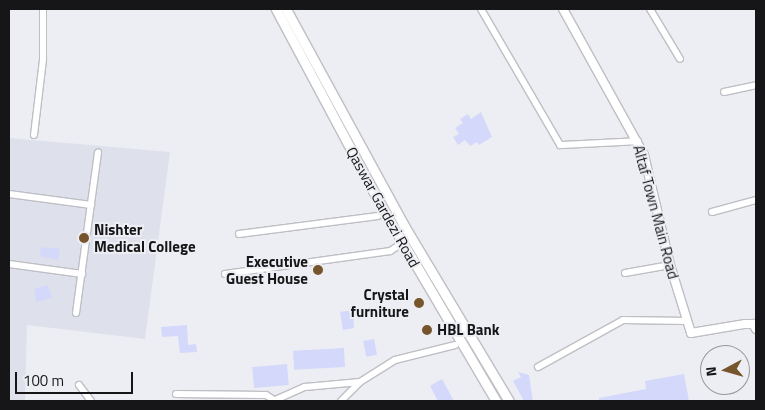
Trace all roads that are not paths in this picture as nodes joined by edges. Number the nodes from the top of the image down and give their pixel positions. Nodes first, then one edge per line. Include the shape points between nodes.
1 (43, 9) edge
2 (276, 9) edge
3 (286, 9) edge
4 (482, 9) edge
5 (563, 9) edge
6 (650, 9) edge
7 (680, 59) dead end
8 (756, 85) edge
9 (724, 92) dead end
10 (34, 135) dead end
11 (638, 141) junction
12 (98, 152) dead end
13 (9, 194) edge
14 (756, 200) edge
15 (91, 205) junction
16 (712, 212) dead end
17 (378, 216) dead end
18 (239, 234) dead end
19 (403, 243) junction
20 (9, 264) edge
21 (670, 265) junction
22 (625, 273) dead end
23 (82, 274) junction
24 (225, 274) dead end
25 (76, 313) dead end
26 (687, 321) junction
27 (756, 329) edge
28 (455, 345) dead end
29 (538, 367) dead end
30 (360, 382) junction
31 (79, 385) dead end
32 (176, 394) dead end
33 (91, 401) edge
34 (273, 401) edge
35 (341, 401) edge
36 (496, 401) edge
37 (509, 401) edge

1 - 10 street via 43,59
2 - 19 main road, Qaswar Gardezi Road
3 - 37 main road via 398,216
4 - 11 street via 560,145
5 - 11 street, Altaf Town Main Road
6 - 7 street
8 - 9 street
11 - 21 street, Altaf Town Main Road
12 - 15 street
13 - 15 street
14 - 16 street
15 - 23 street
17 - 18 street
19 - 24 street via 390,251
19 - 36 main road, Qaswar Gardezi Road
20 - 23 street
21 - 22 street
21 - 26 street, Altaf Town Main Road
23 - 25 street
26 - 27 street via 693,334 746,324 753,324
26 - 29 street via 623,320
28 - 30 street via 395,360
30 - 34 street via 306,387
30 - 35 street
31 - 33 street
32 - 34 street via 266,395

